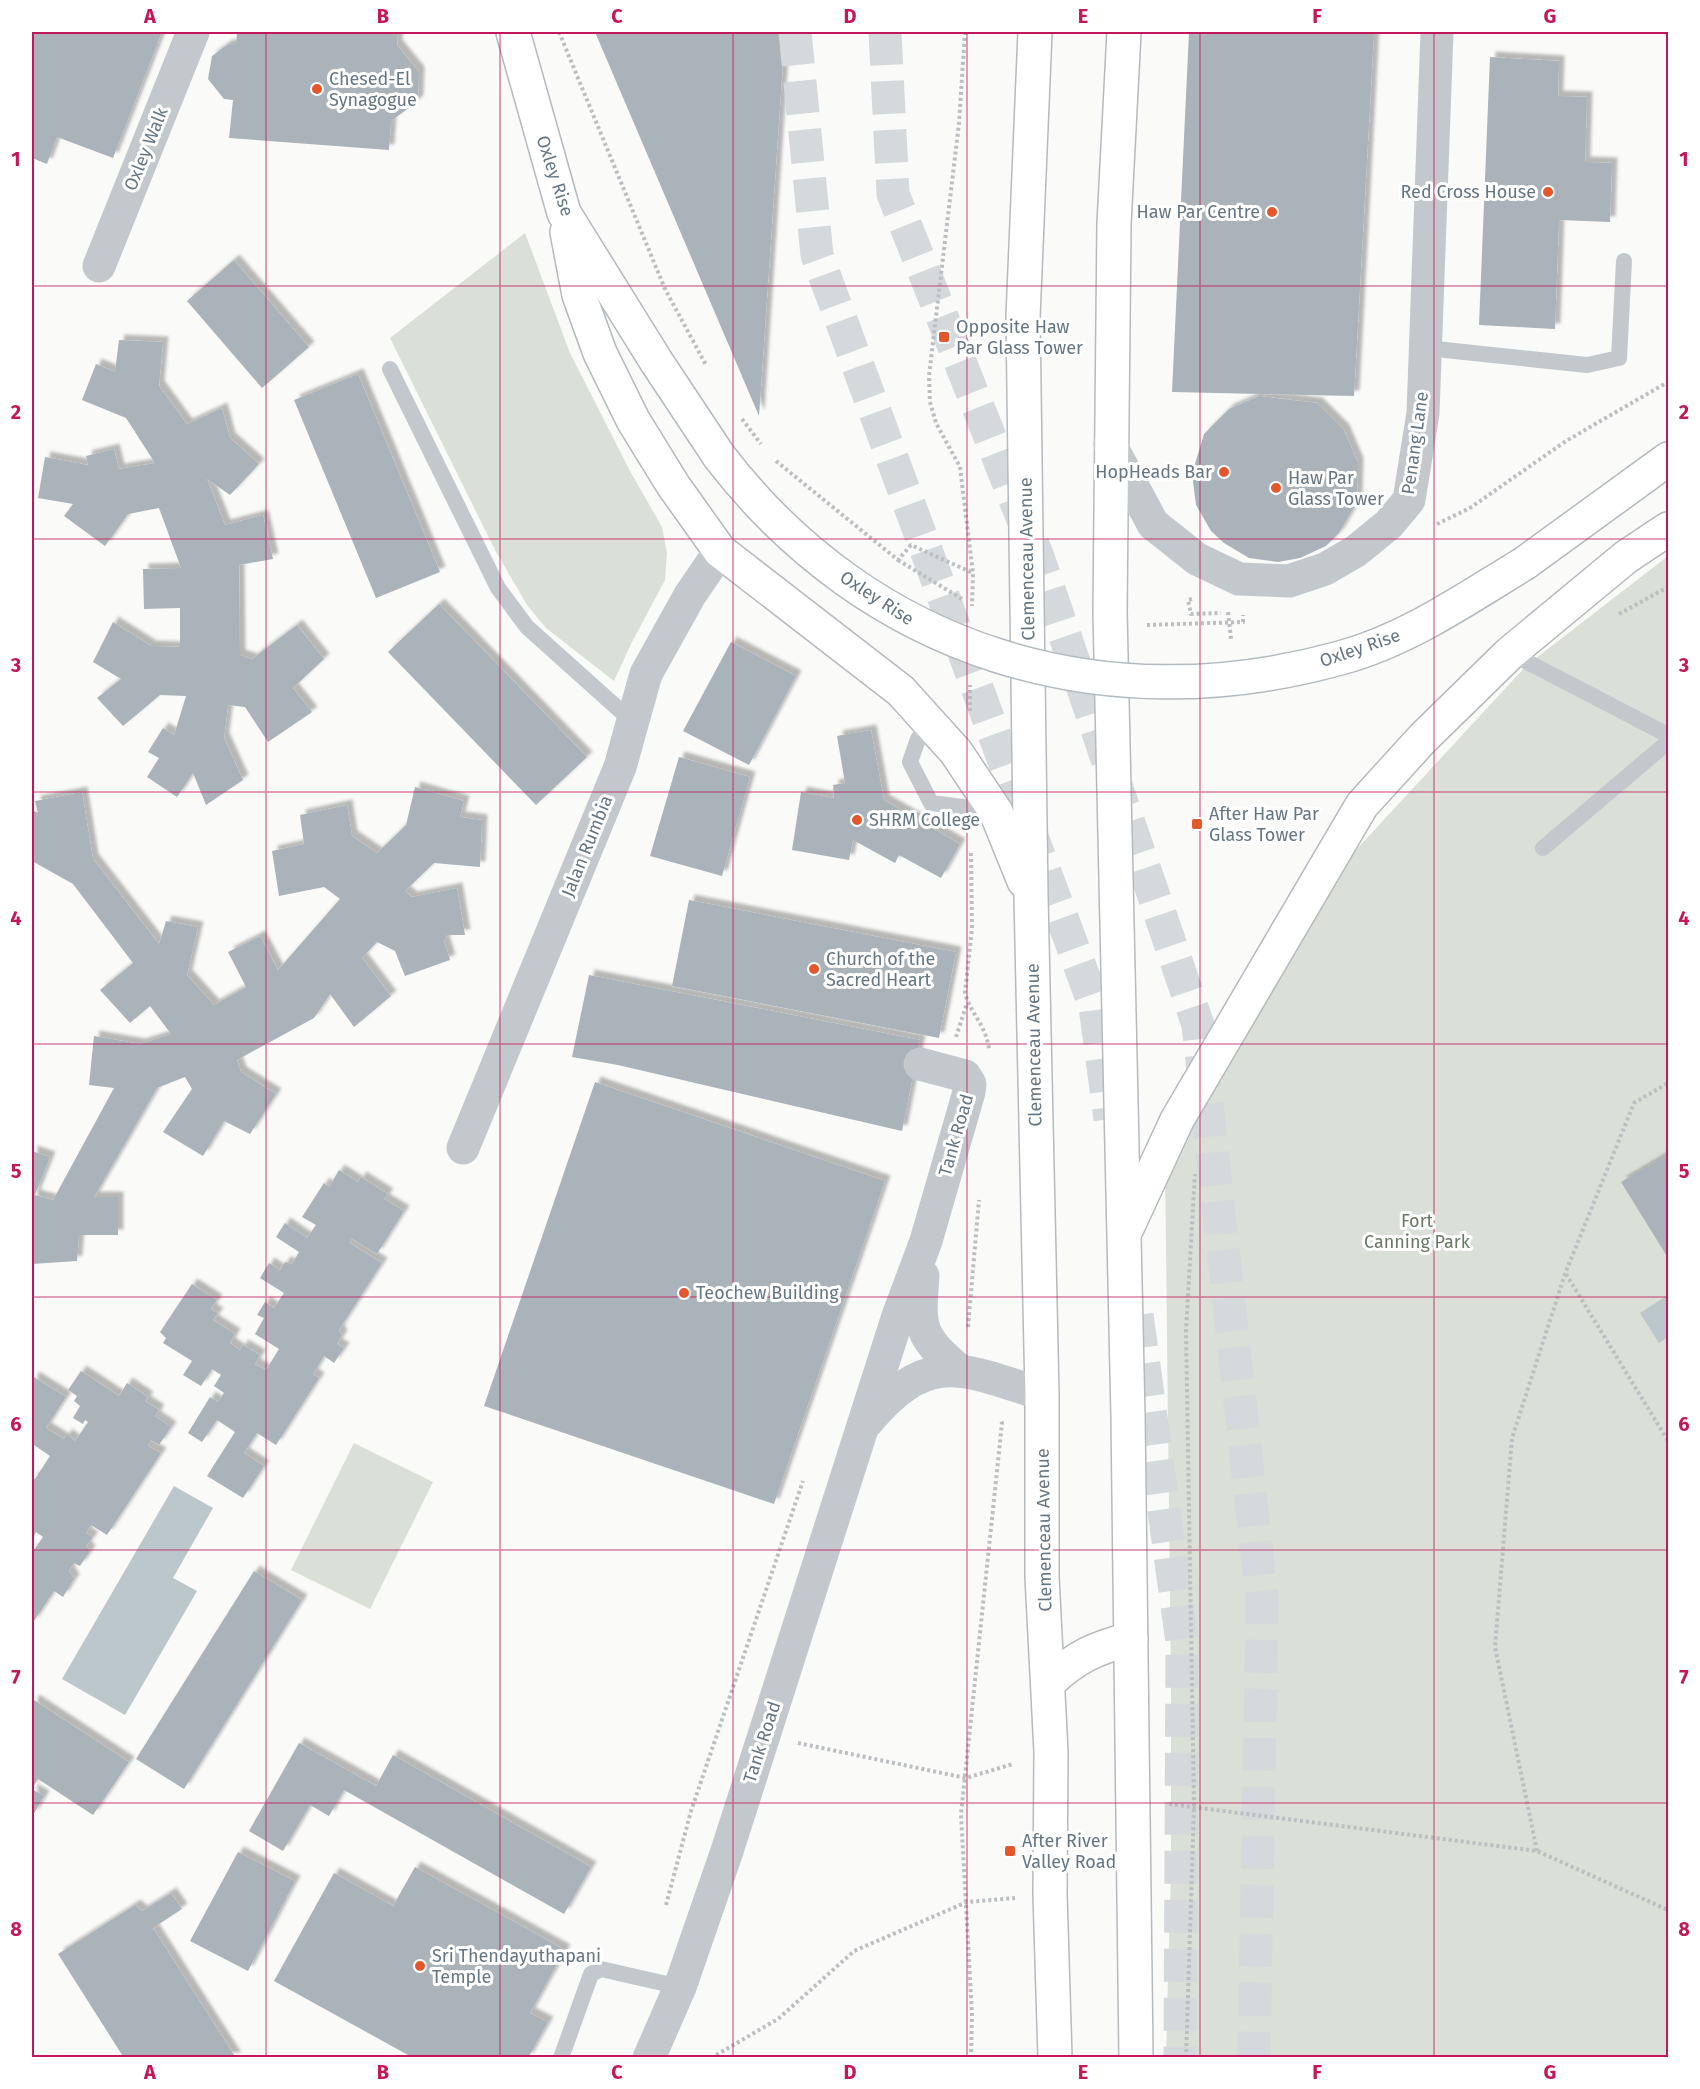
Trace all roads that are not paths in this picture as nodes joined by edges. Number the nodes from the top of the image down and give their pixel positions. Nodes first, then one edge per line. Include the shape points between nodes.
1 (193, 32) edge
2 (513, 32) edge
3 (1035, 32) edge
4 (1124, 32) edge
5 (1437, 32) edge
6 (564, 213) junction
7 (1624, 261) dead end
8 (99, 266) dead end
9 (1426, 348) junction
10 (390, 369) dead end
11 (1110, 444) junction
12 (1668, 459) edge
13 (1668, 529) edge
14 (720, 550) junction
15 (1510, 653) junction
16 (633, 722) junction
17 (930, 723) junction
18 (1668, 735) edge
19 (1668, 742) edge
20 (996, 812) junction
21 (1543, 848) dead end
22 (1031, 896) junction
23 (920, 1064) dead end
24 (464, 1148) dead end
25 (1124, 1235) junction
26 (926, 1241) junction
27 (958, 1369) junction
28 (1042, 1394) junction
29 (866, 1424) junction
30 (1131, 1639) junction
31 (1049, 1682) junction
32 (680, 1988) junction
33 (561, 2058) edge
34 (649, 2058) edge
35 (1055, 2058) edge
36 (1136, 2058) edge

1 - 8 street, Oxley Walk
2 - 6 main road, Oxley Rise
3 - 22 main road, Clemenceau Avenue via 1023,317
4 - 11 main road via 1114,224
5 - 9 street, Penang Lane
6 - 12 main road, Oxley Rise, bridge via 719,456 748,494 786,532 868,596 921,626 983,652 1043,670 1121,679 1188,681 1252,678 1341,658 1430,622 1525,562
6 - 14 main road via 579,295 600,353 673,485
7 - 9 lane via 1619,358 1587,365
9 - 11 street, Penang Lane via 1423,412 1409,500 1389,524 1356,551 1325,569 1289,581 1239,579 1197,559 1153,524
10 - 16 lane via 498,588 527,627
11 - 25 main road
13 - 15 main road via 1626,557
14 - 16 street, Jalan Rumbia via 646,674
14 - 17 main road via 902,692
15 - 18 lane
15 - 25 main road via 1423,738 1362,805 1177,1120
16 - 24 street, Jalan Rumbia via 620,767
17 - 20 main road via 956,752
17 - 20 lane via 918,739 910,762 931,803
19 - 21 lane
20 - 22 main road
22 - 28 main road, Clemenceau Avenue
23 - 26 street, Tank Road via 958,1073 970,1084
25 - 30 main road
26 - 27 street, Tank Road via 921,1326 927,1339
26 - 29 street, Tank Road via 898,1316
27 - 28 street, Tank Road
27 - 29 street, Tank Road via 928,1373 909,1384 885,1401
28 - 31 main road, Clemenceau Avenue via 1042,1577
29 - 32 street, Tank Road
30 - 31 main road via 1096,1648 1070,1662
30 - 36 main road
31 - 35 main road, Clemenceau Avenue
32 - 33 lane via 596,1971 591,1974
32 - 34 street, Tank Road

